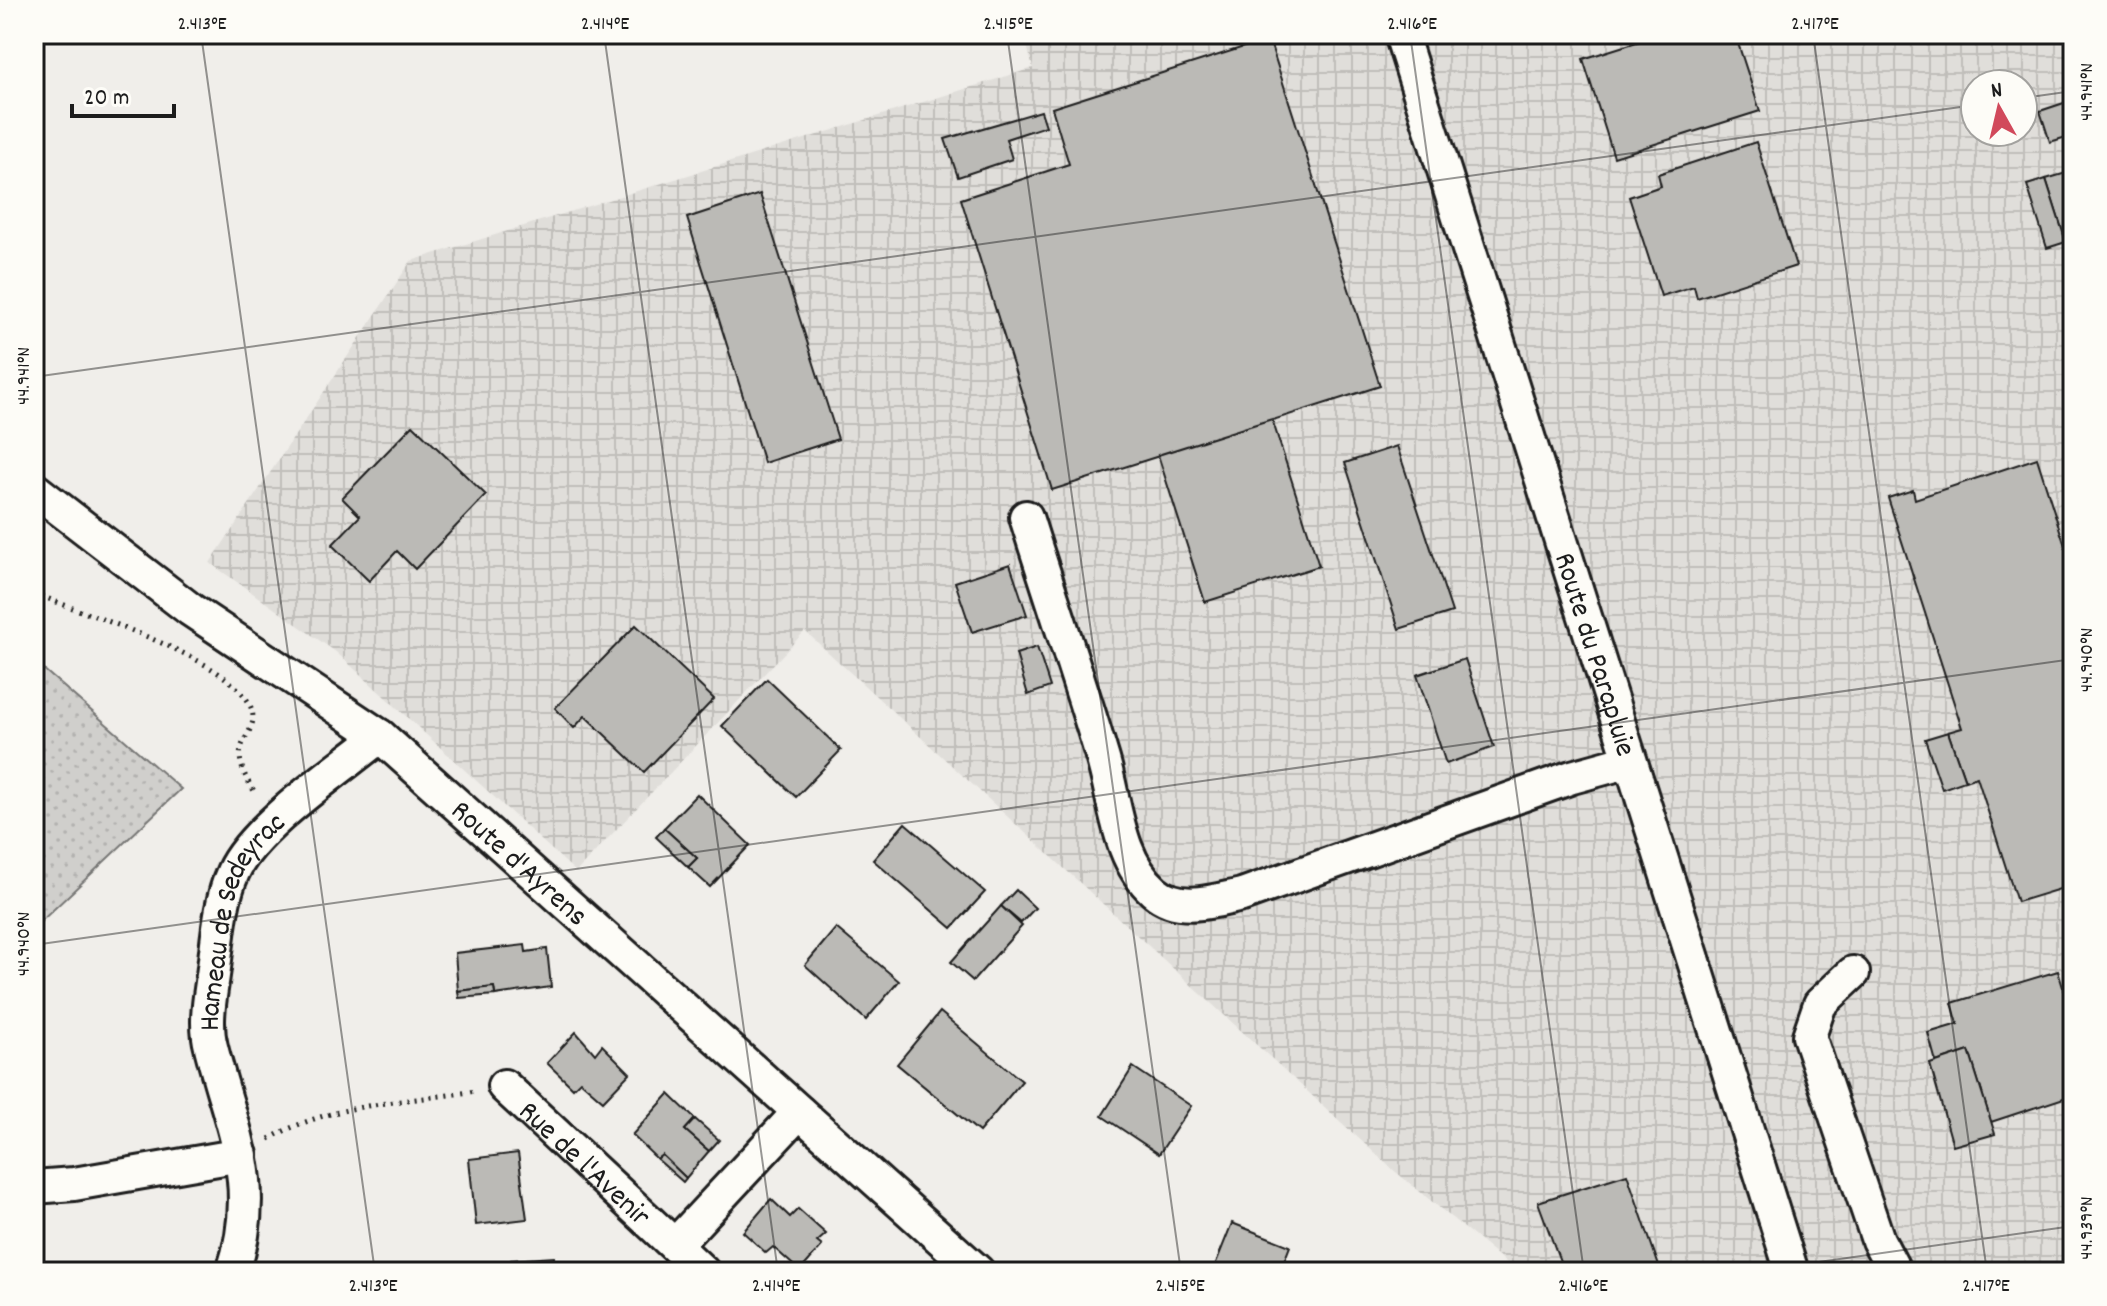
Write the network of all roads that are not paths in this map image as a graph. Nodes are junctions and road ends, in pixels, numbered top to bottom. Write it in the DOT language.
graph roads {
  1 [pos="1401,34"];
  2 [pos="34,489"];
  3 [pos="1026,517"];
  4 [pos="380,736"];
  5 [pos="1630,761"];
  6 [pos="1853,973"];
  7 [pos="504,1086"];
  8 [pos="799,1112"];
  9 [pos="241,1155"];
  10 [pos="34,1187"];
  11 [pos="675,1245"];
  12 [pos="698,1270"];
  13 [pos="233,1272"];
  14 [pos="978,1272"];
  15 [pos="1792,1272"];
  16 [pos="1895,1272"];
  1 -- 5 [label="street, Route du Parapluie"];
  2 -- 4 [label="street, Route d'Ayrens"];
  3 -- 5 [label="street"];
  4 -- 8 [label="street, Route d'Ayrens"];
  4 -- 9 [label="street, Hameau de Sedeyrac"];
  5 -- 15 [label="street, Route du Parapluie"];
  6 -- 16 [label="street"];
  7 -- 11 [label="street, Rue de l'Avenir"];
  8 -- 11 [label="street"];
  8 -- 14 [label="street, Route d'Ayrens"];
  9 -- 10 [label="street"];
  9 -- 13 [label="street, Hameau de Sedeyrac"];
  11 -- 12 [label="street, Rue de l'Avenir"];
}
